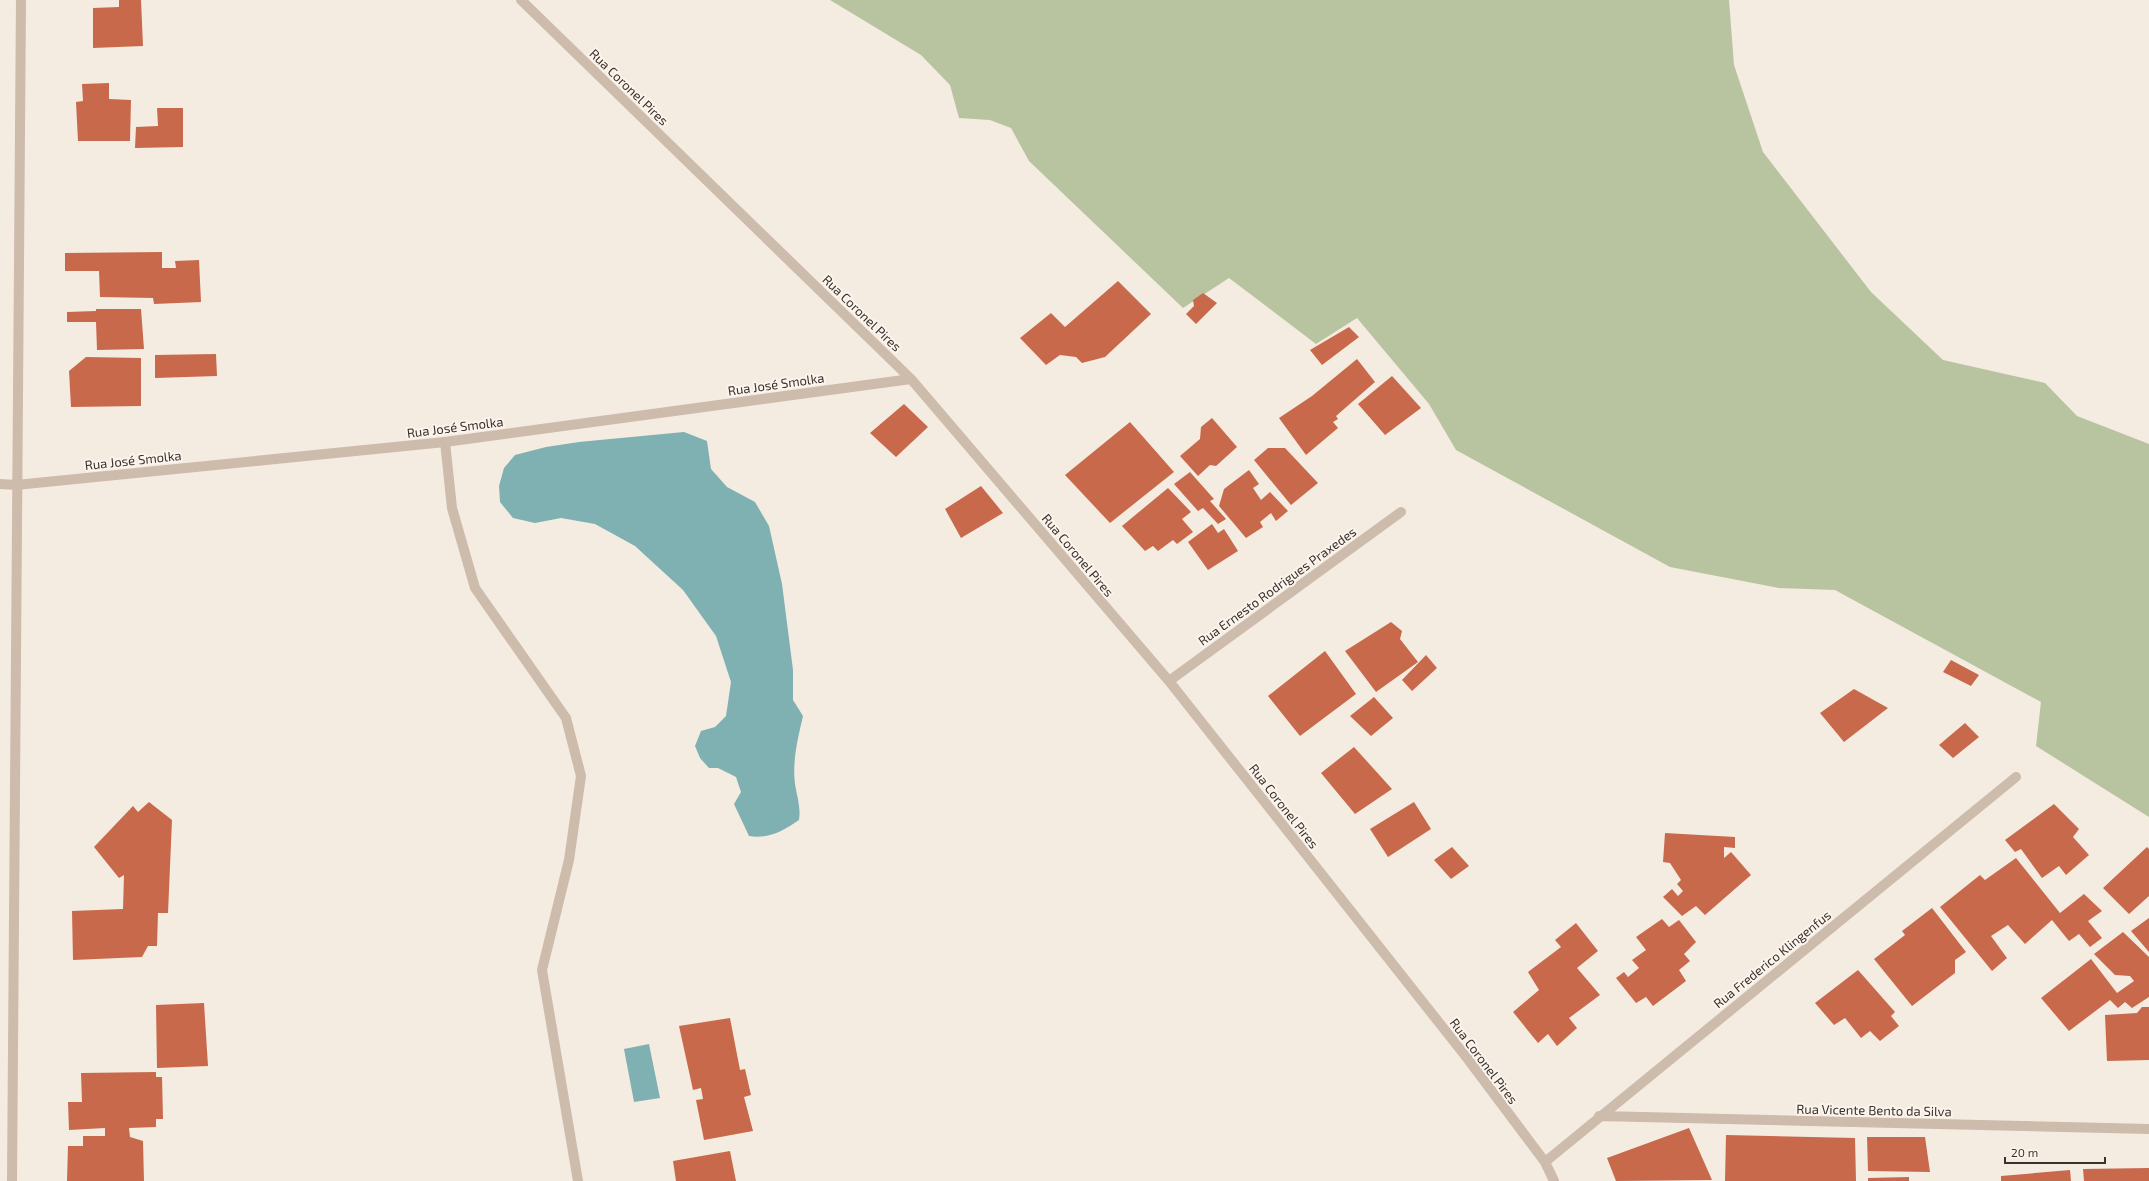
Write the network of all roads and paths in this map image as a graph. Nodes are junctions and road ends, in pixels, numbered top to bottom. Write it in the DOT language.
graph roads {
  1 [pos="21,0"];
  2 [pos="521,0"];
  3 [pos="911,379"];
  4 [pos="446,442"];
  5 [pos="0,484"];
  6 [pos="16,484"];
  7 [pos="1401,512"];
  8 [pos="1169,681"];
  9 [pos="2016,777"];
  10 [pos="1599,1116"];
  11 [pos="2149,1130"];
  12 [pos="1544,1162"];
  13 [pos="12,1181"];
  14 [pos="578,1181"];
  15 [pos="1554,1181"];
  1 -- 6 [label="street"];
  2 -- 3 [label="street, Rua Coronel Pires"];
  3 -- 4 [label="street, Rua José Smolka"];
  3 -- 8 [label="street, Rua Coronel Pires"];
  4 -- 6 [label="street, Rua José Smolka"];
  4 -- 14 [label="street"];
  5 -- 6 [label="street, Rua José Smolka"];
  6 -- 13 [label="street"];
  7 -- 8 [label="street, Rua Ernesto Rodrigues Praxedes"];
  8 -- 12 [label="street, Rua Coronel Pires"];
  9 -- 10 [label="street, Rua Frederico Klingenfus"];
  10 -- 11 [label="street, Rua Vicente Bento da Silva"];
  10 -- 12 [label="street, Rua Frederico Klingenfus"];
  12 -- 15 [label="street, Rua Coronel Pires"];
}
